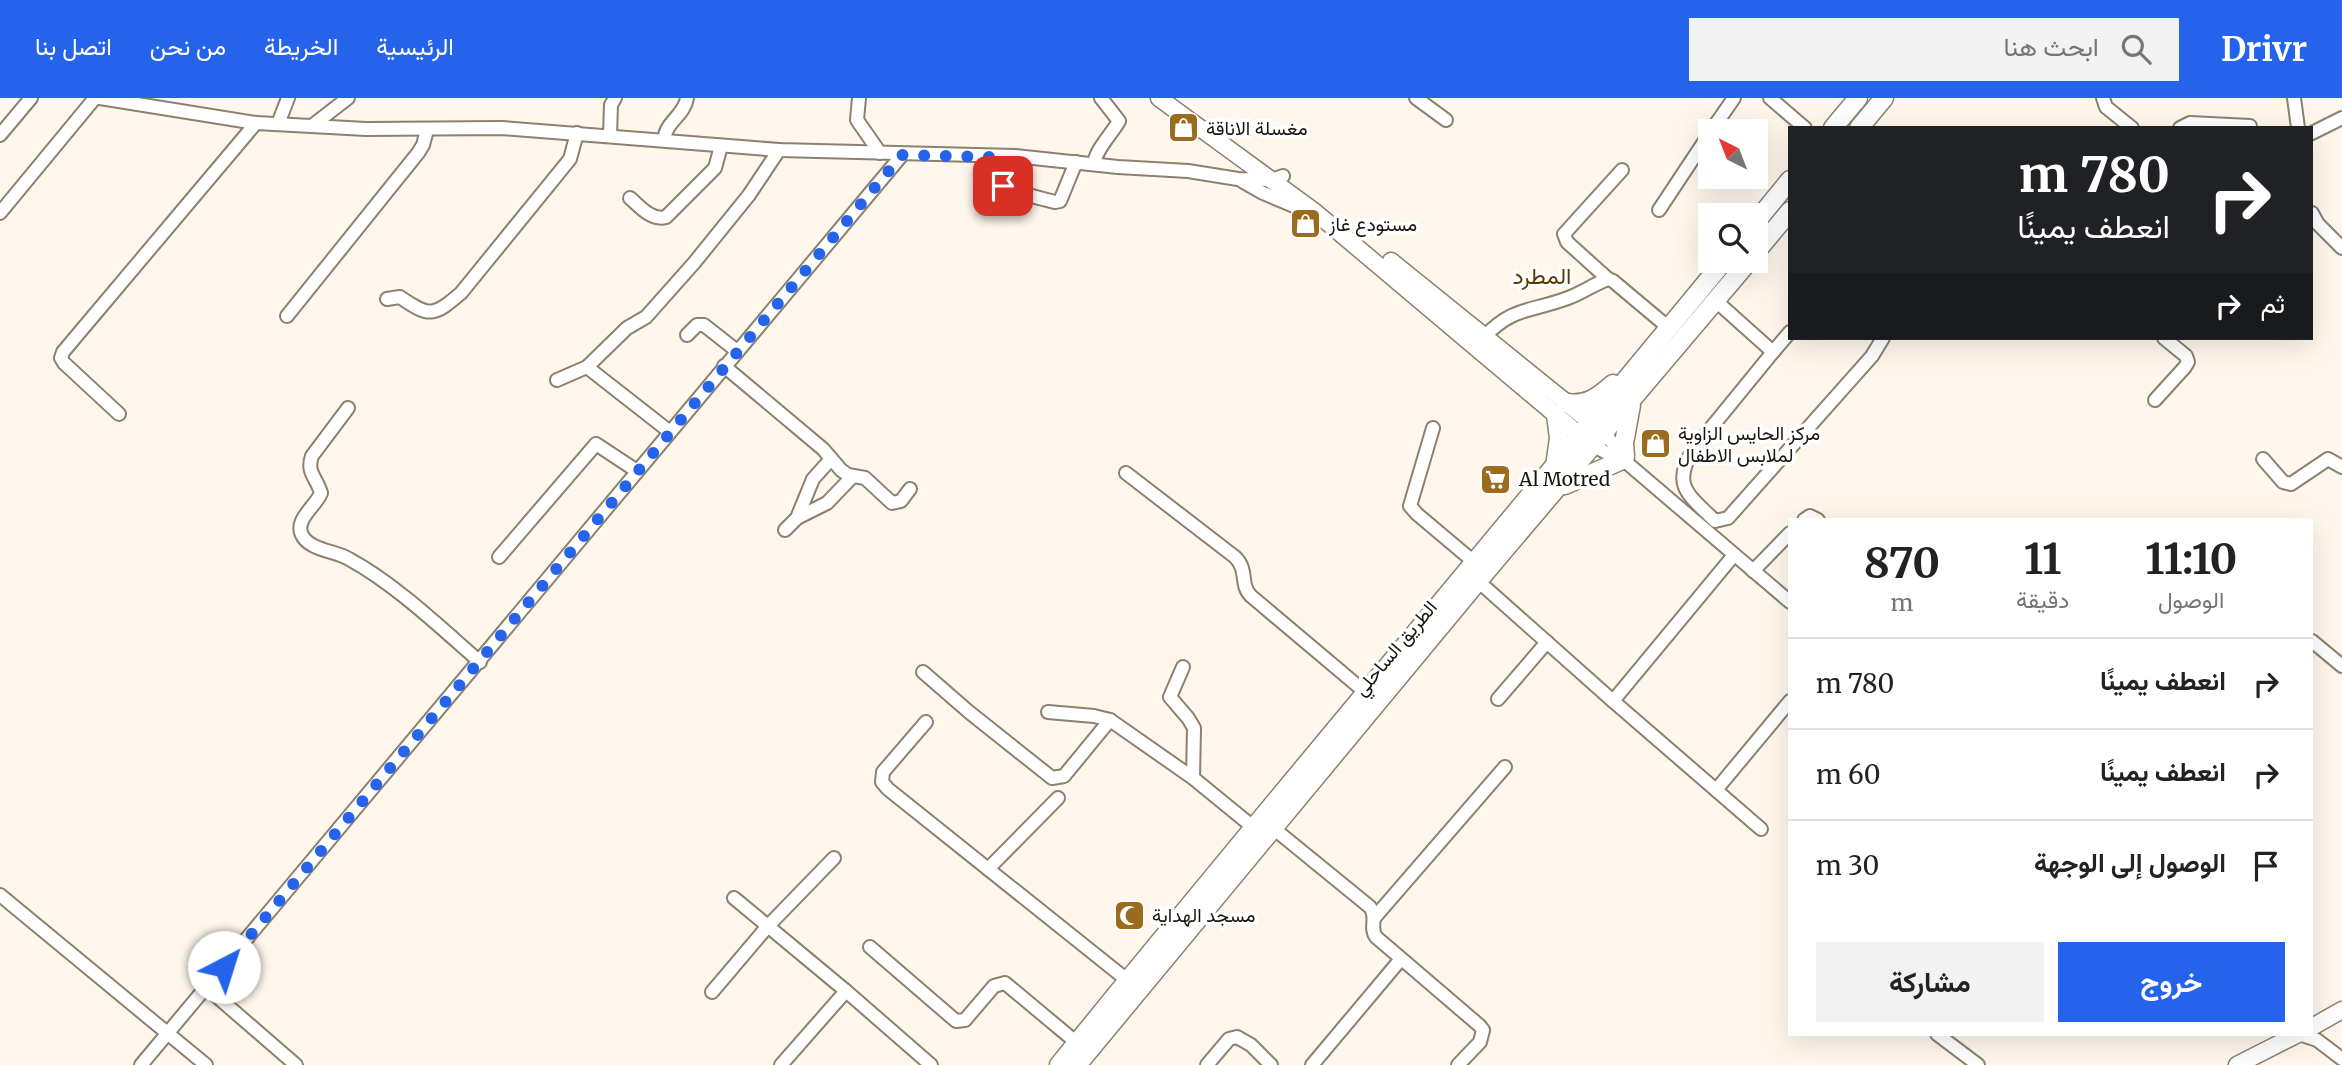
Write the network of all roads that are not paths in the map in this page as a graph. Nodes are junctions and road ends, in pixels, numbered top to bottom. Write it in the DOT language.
graph roads {
  1 [pos="31,98"];
  2 [pos="98,98"];
  3 [pos="288,98"];
  4 [pos="348,98"];
  5 [pos="615,98"];
  6 [pos="687,98"];
  7 [pos="859,98"];
  8 [pos="1101,98"];
  9 [pos="1159,98"];
  10 [pos="1174,98"];
  11 [pos="1416,98"];
  12 [pos="1734,98"];
  13 [pos="1770,98"];
  14 [pos="1884,98"];
  15 [pos="2103,98"];
  16 [pos="2294,98"];
  17 [pos="120,99"];
  18 [pos="1855,99"];
  19 [pos="2342,118"];
  20 [pos="1719,119"];
  21 [pos="1446,120"];
  22 [pos="256,123"];
  23 [pos="278,124"];
  24 [pos="313,125"];
  25 [pos="1803,126"];
  26 [pos="1835,126"];
  27 [pos="1861,126"];
  28 [pos="2130,126"];
  29 [pos="2184,126"];
  30 [pos="2250,126"];
  31 [pos="2298,126"];
  32 [pos="427,130"];
  33 [pos="2313,132"];
  34 [pos="577,133"];
  35 [pos="0,135"];
  36 [pos="610,135"];
  37 [pos="665,140"];
  38 [pos="722,146"];
  39 [pos="779,150"];
  40 [pos="1698,150"];
  41 [pos="880,153"];
  42 [pos="902,155"];
  43 [pos="989,157"];
  44 [pos="1076,162"];
  45 [pos="1094,164"];
  46 [pos="1622,170"];
  47 [pos="1278,178"];
  48 [pos="1238,179"];
  49 [pos="1788,182"];
  50 [pos="629,198"];
  51 [pos="1768,207"];
  52 [pos="1659,210"];
  53 [pos="1315,212"];
  54 [pos="1788,213"];
  55 [pos="0,214"];
  56 [pos="2313,215"];
  57 [pos="1768,237"];
  58 [pos="2342,248"];
  59 [pos="1714,273"];
  60 [pos="1739,273"];
  61 [pos="1608,279"];
  62 [pos="387,299"];
  63 [pos="1716,301"];
  64 [pos="288,316"];
  65 [pos="1669,328"];
  66 [pos="1788,334"];
  67 [pos="687,335"];
  68 [pos="1484,337"];
  69 [pos="1880,340"];
  70 [pos="2166,340"];
  71 [pos="737,351"];
  72 [pos="1773,352"];
  73 [pos="724,366"];
  74 [pos="587,367"];
  75 [pos="1631,374"];
  76 [pos="557,380"];
  77 [pos="2155,400"];
  78 [pos="1631,402"];
  79 [pos="348,408"];
  80 [pos="1561,409"];
  81 [pos="119,414"];
  82 [pos="1433,428"];
  83 [pos="670,432"];
  84 [pos="1592,435"];
  85 [pos="831,459"];
  86 [pos="2263,459"];
  87 [pos="1624,460"];
  88 [pos="1555,467"];
  89 [pos="2342,467"];
  90 [pos="637,471"];
  91 [pos="1126,472"];
  92 [pos="853,476"];
  93 [pos="1559,488"];
  94 [pos="910,489"];
  95 [pos="797,518"];
  96 [pos="785,530"];
  97 [pos="1788,535"];
  98 [pos="1734,555"];
  99 [pos="499,557"];
  100 [pos="1474,562"];
  101 [pos="1753,571"];
  102 [pos="1478,581"];
  103 [pos="1788,600"];
  104 [pos="1547,642"];
  105 [pos="2313,642"];
  106 [pos="480,662"];
  107 [pos="2342,666"];
  108 [pos="1183,667"];
  109 [pos="923,673"];
  110 [pos="1365,692"];
  111 [pos="1498,699"];
  112 [pos="1613,701"];
  113 [pos="1788,703"];
  114 [pos="1048,712"];
  115 [pos="1110,720"];
  116 [pos="926,722"];
  117 [pos="1505,767"];
  118 [pos="1193,778"];
  119 [pos="1716,790"];
  120 [pos="1058,798"];
  121 [pos="1253,827"];
  122 [pos="1273,828"];
  123 [pos="1761,830"];
  124 [pos="834,858"];
  125 [pos="988,869"];
  126 [pos="0,895"];
  127 [pos="734,898"];
  128 [pos="1375,917"];
  129 [pos="768,926"];
  130 [pos="870,947"];
  131 [pos="1401,959"];
  132 [pos="1127,980"];
  133 [pos="206,988"];
  134 [pos="846,991"];
  135 [pos="712,992"];
  136 [pos="2342,1010"];
  137 [pos="2314,1025"];
  138 [pos="168,1033"];
  139 [pos="1940,1036"];
  140 [pos="2305,1036"];
  141 [pos="2276,1041"];
  142 [pos="1077,1043"];
  143 [pos="2342,1059"];
  144 [pos="141,1065"];
  145 [pos="206,1065"];
  146 [pos="296,1065"];
  147 [pos="781,1065"];
  148 [pos="931,1065"];
  149 [pos="1059,1065"];
  150 [pos="1077,1065"];
  151 [pos="1207,1065"];
  152 [pos="1271,1065"];
  153 [pos="1312,1065"];
  154 [pos="1458,1065"];
  155 [pos="1978,1065"];
  156 [pos="2237,1065"];
  1 -- 35 [label="street"];
  2 -- 17 [label="street"];
  2 -- 55 [label="street"];
  3 -- 23 [label="street"];
  4 -- 24 [label="street"];
  5 -- 36 [label="street"];
  6 -- 37 [label="street"];
  7 -- 41 [label="street"];
  8 -- 45 [label="street"];
  9 -- 47 [label="main road"];
  10 -- 47 [label="main road"];
  11 -- 21 [label="street"];
  12 -- 20 [label="street"];
  13 -- 25 [label="street"];
  14 -- 27 [label="highway"];
  15 -- 28 [label="street"];
  16 -- 31 [label="street"];
  17 -- 22 [label="street"];
  18 -- 26 [label="highway"];
  19 -- 33 [label="street"];
  22 -- 23 [label="street"];
  22 -- 81 [label="street"];
  23 -- 24 [label="street"];
  24 -- 32 [label="street"];
  29 -- 30 [label="street"];
  32 -- 34 [label="street"];
  32 -- 64 [label="street"];
  34 -- 36 [label="street"];
  34 -- 62 [label="street"];
  36 -- 37 [label="street"];
  37 -- 38 [label="street"];
  38 -- 39 [label="street"];
  38 -- 50 [label="street"];
  39 -- 41 [label="street"];
  39 -- 74 [label="street"];
  40 -- 52 [label="street"];
  41 -- 42 [label="street"];
  42 -- 43 [label="street"];
  42 -- 71 [label="street"];
  43 -- 44 [label="street"];
  43 -- 44 [label="street"];
  44 -- 45 [label="street"];
  45 -- 48 [label="street"];
  46 -- 61 [label="street"];
  47 -- 48 [label="street"];
  47 -- 53 [label="main road"];
  47 -- 68 [label="main road"];
  48 -- 53 [label="street"];
  49 -- 51 [label="highway"];
  53 -- 80 [label="main road"];
  54 -- 57 [label="highway"];
  56 -- 58 [label="street"];
  59 -- 65 [label="highway, الطريق الساحلي"];
  60 -- 63 [label="highway, الطريق الساحلي"];
  61 -- 65 [label="street"];
  61 -- 68 [label="street"];
  63 -- 72 [label="street"];
  63 -- 78 [label="highway, الطريق الساحلي"];
  65 -- 75 [label="highway, الطريق الساحلي"];
  66 -- 72 [label="street"];
  67 -- 71 [label="street"];
  68 -- 80 [label="main road"];
  69 -- 72 [label="street"];
  70 -- 77 [label="street"];
  71 -- 73 [label="street"];
  73 -- 83 [label="street"];
  73 -- 85 [label="street"];
  74 -- 76 [label="street"];
  74 -- 83 [label="street"];
  75 -- 80 [label="highway"];
  75 -- 84 [label="highway, الطريق الساحلي"];
  78 -- 84 [label="highway, الطريق الساحلي"];
  78 -- 87 [label="highway"];
  79 -- 106 [label="street"];
  80 -- 84 [label="main road"];
  80 -- 88 [label="highway"];
  82 -- 100 [label="street"];
  83 -- 90 [label="street"];
  84 -- 87 [label="street"];
  84 -- 88 [label="highway, الطريق الساحلي"];
  84 -- 93 [label="highway, الطريق الساحلي"];
  85 -- 92 [label="street"];
  85 -- 95 [label="street"];
  86 -- 89 [label="street"];
  87 -- 93 [label="highway"];
  87 -- 98 [label="street"];
  88 -- 100 [label="highway, الطريق الساحلي"];
  90 -- 99 [label="street"];
  90 -- 106 [label="street"];
  91 -- 110 [label="street"];
  92 -- 94 [label="street"];
  92 -- 95 [label="street"];
  93 -- 102 [label="highway, الطريق الساحلي"];
  95 -- 96 [label="street"];
  97 -- 101 [label="street"];
  98 -- 101 [label="street"];
  98 -- 112 [label="street"];
  100 -- 110 [label="highway, الطريق الساحلي"];
  101 -- 103 [label="street"];
  102 -- 104 [label="street"];
  102 -- 122 [label="highway, الطريق الساحلي"];
  104 -- 111 [label="street"];
  104 -- 112 [label="street"];
  105 -- 107 [label="street"];
  106 -- 133 [label="street"];
  108 -- 118 [label="street"];
  109 -- 115 [label="street"];
  110 -- 121 [label="highway, الطريق الساحلي"];
  112 -- 119 [label="street"];
  113 -- 119 [label="street"];
  114 -- 115 [label="street"];
  115 -- 118 [label="street"];
  116 -- 125 [label="street"];
  117 -- 128 [label="street"];
  118 -- 121 [label="street"];
  119 -- 123 [label="street"];
  120 -- 125 [label="street"];
  121 -- 132 [label="highway, الطريق الساحلي"];
  122 -- 128 [label="street"];
  122 -- 150 [label="highway, الطريق الساحلي"];
  124 -- 129 [label="street"];
  125 -- 132 [label="street"];
  126 -- 138 [label="street"];
  127 -- 129 [label="street"];
  128 -- 131 [label="street"];
  129 -- 134 [label="street"];
  129 -- 135 [label="street"];
  130 -- 142 [label="street"];
  131 -- 153 [label="street"];
  131 -- 154 [label="street"];
  132 -- 142 [label="highway, الطريق الساحلي"];
  133 -- 138 [label="street"];
  133 -- 146 [label="street"];
  134 -- 147 [label="street"];
  134 -- 148 [label="street"];
  136 -- 137 [label="main road"];
  138 -- 144 [label="street"];
  138 -- 145 [label="street"];
  139 -- 155 [label="street"];
  140 -- 143 [label="street"];
  141 -- 156 [label="main road"];
  142 -- 149 [label="highway, الطريق الساحلي"];
  151 -- 152 [label="street"];
}
